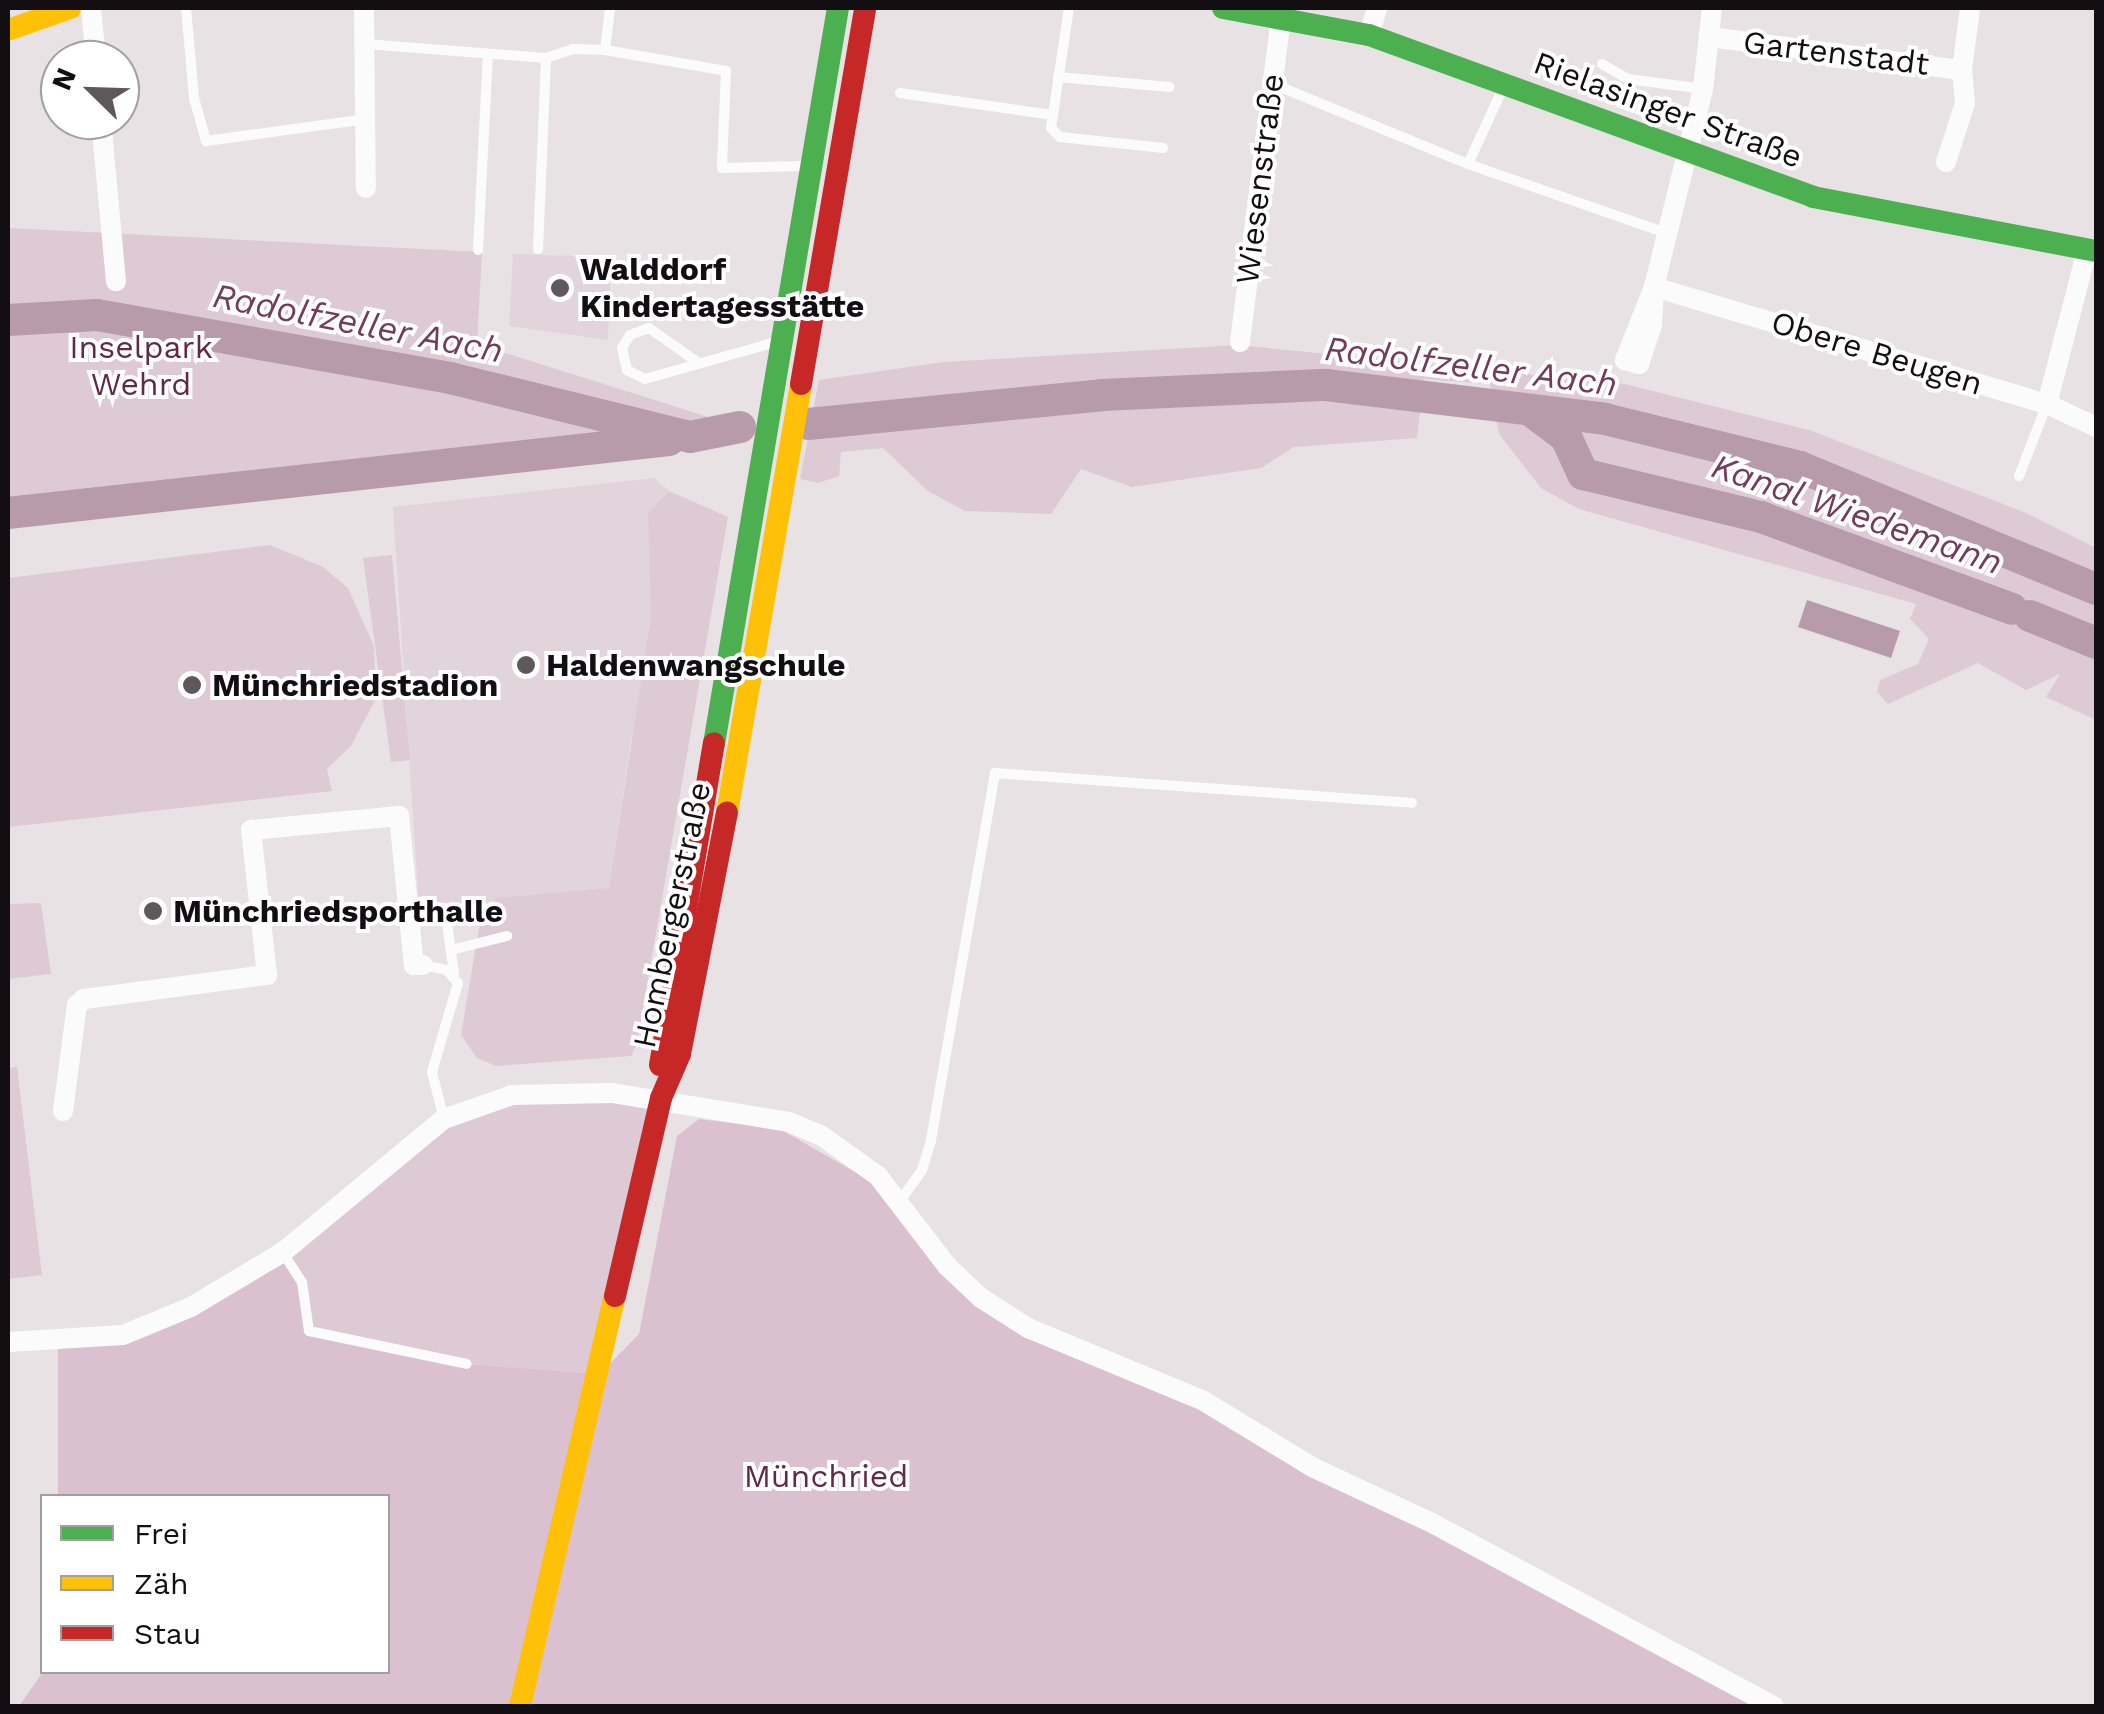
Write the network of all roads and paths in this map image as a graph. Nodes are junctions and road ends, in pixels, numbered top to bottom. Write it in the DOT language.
graph roads {
  1 [pos="70,8"];
  2 [pos="91,8"];
  3 [pos="186,8"];
  4 [pos="364,8"];
  5 [pos="610,8"];
  6 [pos="838,8"];
  7 [pos="864,8"];
  8 [pos="1069,8"];
  9 [pos="1223,8"];
  10 [pos="1377,8"];
  11 [pos="1712,8"];
  12 [pos="1970,8"];
  13 [pos="1281,16"];
  14 [pos="8,30"];
  15 [pos="1369,34"];
  16 [pos="1710,37"];
  17 [pos="94,40"];
  18 [pos="364,44"];
  19 [pos="605,50"];
  20 [pos="488,56"];
  21 [pos="546,58"];
  22 [pos="1602,64"];
  23 [pos="1962,70"];
  24 [pos="1058,78"];
  25 [pos="1272,83"];
  26 [pos="1505,85"];
  27 [pos="1170,88"];
  28 [pos="1703,89"];
  29 [pos="900,93"];
  30 [pos="1053,115"];
  31 [pos="367,119"];
  32 [pos="103,140"];
  33 [pos="1163,148"];
  34 [pos="1689,156"];
  35 [pos="1946,162"];
  36 [pos="1468,164"];
  37 [pos="810,166"];
  38 [pos="366,188"];
  39 [pos="1668,234"];
  40 [pos="538,249"];
  41 [pos="478,250"];
  42 [pos="2092,251"];
  43 [pos="116,281"];
  44 [pos="1240,342"];
  45 [pos="778,349"];
  46 [pos="696,360"];
  47 [pos="2047,404"];
  48 [pos="2096,426"];
  49 [pos="2018,476"];
  50 [pos="1412,803"];
  51 [pos="484,911"];
  52 [pos="507,936"];
  53 [pos="455,949"];
  54 [pos="423,965"];
  55 [pos="454,974"];
  56 [pos="661,1098"];
  57 [pos="63,1111"];
  58 [pos="444,1119"];
  59 [pos="899,1203"];
  60 [pos="283,1252"];
  61 [pos="8,1342"];
  62 [pos="467,1364"];
  63 [pos="520,1706"];
  64 [pos="1774,1706"];
  1 -- 14 [label="main road"];
  2 -- 17 [label="street"];
  3 -- 31 [label="lane"];
  4 -- 18 [label="street"];
  5 -- 19 [label="lane"];
  6 -- 37 [label="main road, Hombergerstraße"];
  7 -- 56 [label="main road, Hombergerstraße"];
  8 -- 24 [label="lane"];
  9 -- 13 [label="main road, Rielasinger Straße"];
  10 -- 15 [label="street"];
  11 -- 16 [label="street"];
  12 -- 23 [label="street"];
  13 -- 15 [label="main road, Rielasinger Straße"];
  13 -- 25 [label="street, Wiesenstraße"];
  15 -- 26 [label="main road, Rielasinger Straße"];
  16 -- 23 [label="street, Gartenstadt"];
  16 -- 28 [label="street"];
  18 -- 20 [label="lane"];
  18 -- 31 [label="street"];
  19 -- 21 [label="lane"];
  19 -- 37 [label="lane"];
  20 -- 21 [label="lane"];
  20 -- 41 [label="lane"];
  21 -- 40 [label="lane"];
  22 -- 28 [label="lane"];
  23 -- 35 [label="street"];
  24 -- 27 [label="lane"];
  24 -- 30 [label="lane"];
  25 -- 36 [label="lane"];
  25 -- 44 [label="street, Wiesenstraße"];
  26 -- 34 [label="main road, Rielasinger Straße"];
  26 -- 36 [label="lane"];
  28 -- 34 [label="street"];
  29 -- 30 [label="lane"];
  30 -- 33 [label="lane"];
  31 -- 38 [label="street"];
  32 -- 43 [label="street"];
  34 -- 39 [label="street"];
  34 -- 42 [label="main road, Rielasinger Straße"];
  36 -- 39 [label="lane"];
  37 -- 45 [label="main road, Hombergerstraße"];
  39 -- 47 [label="street, Obere Beugen"];
  42 -- 47 [label="street"];
  45 -- 46 [label="lane"];
  45 -- 56 [label="main road, Hombergerstraße"];
  46 -- 46 [label="lane"];
  47 -- 48 [label="street, Obere Beugen"];
  47 -- 49 [label="lane"];
  50 -- 59 [label="lane"];
  51 -- 53 [label="lane"];
  52 -- 53 [label="lane"];
  53 -- 55 [label="lane"];
  54 -- 55 [label="lane"];
  54 -- 57 [label="street"];
  55 -- 58 [label="lane"];
  56 -- 58 [label="street"];
  56 -- 59 [label="street"];
  56 -- 63 [label="main road"];
  58 -- 60 [label="street"];
  59 -- 64 [label="street"];
  60 -- 61 [label="street"];
  60 -- 62 [label="lane"];
}
